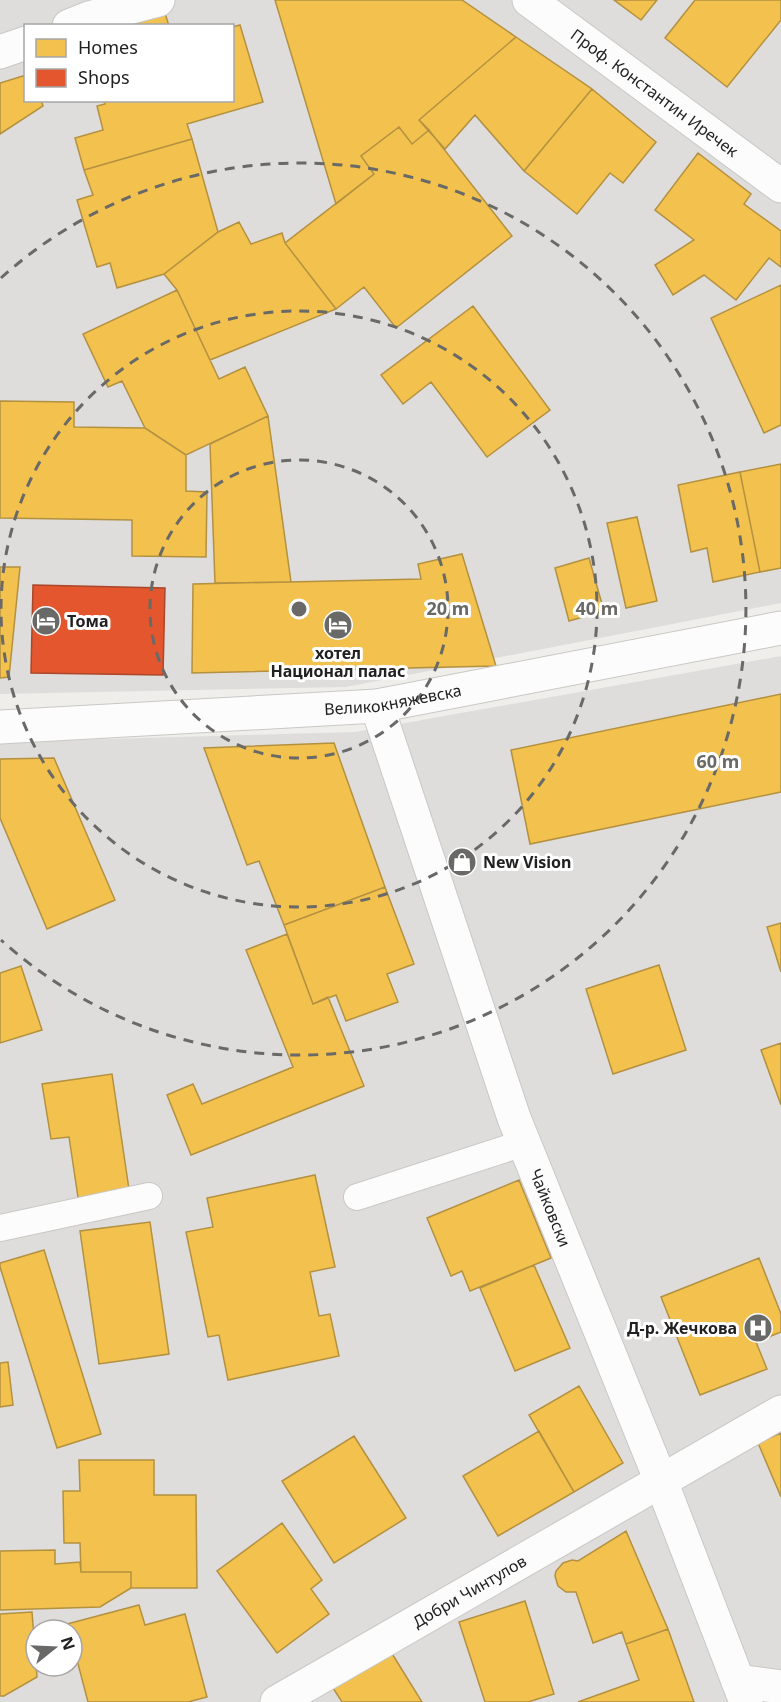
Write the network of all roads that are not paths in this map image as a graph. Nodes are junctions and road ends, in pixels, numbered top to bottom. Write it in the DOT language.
graph roads {
  1 [pos="158,0"];
  2 [pos="529,0"];
  3 [pos="79,14"];
  4 [pos="24,44"];
  5 [pos="0,52"];
  6 [pos="781,186"];
  7 [pos="781,628"];
  8 [pos="377,706"];
  9 [pos="0,727"];
  10 [pos="524,1143"];
  11 [pos="149,1196"];
  12 [pos="357,1197"];
  13 [pos="0,1228"];
  14 [pos="781,1412"];
  15 [pos="661,1481"];
  16 [pos="781,1687"];
  17 [pos="742,1691"];
  18 [pos="277,1702"];
  1 -- 3 [label="street"];
  2 -- 6 [label="street, Проф. Константин Иречек"];
  4 -- 5 [label="street"];
  7 -- 8 [label="street, Великокняжевска"];
  8 -- 9 [label="street, Великокняжевска"];
  8 -- 10 [label="street, Чайковски"];
  10 -- 12 [label="lane"];
  10 -- 15 [label="street, Чайковски"];
  11 -- 13 [label="lane"];
  14 -- 15 [label="street, Добри Чинтулов"];
  15 -- 17 [label="street, Чайковски"];
  15 -- 18 [label="street, Добри Чинтулов"];
  16 -- 17 [label="street"];
}
